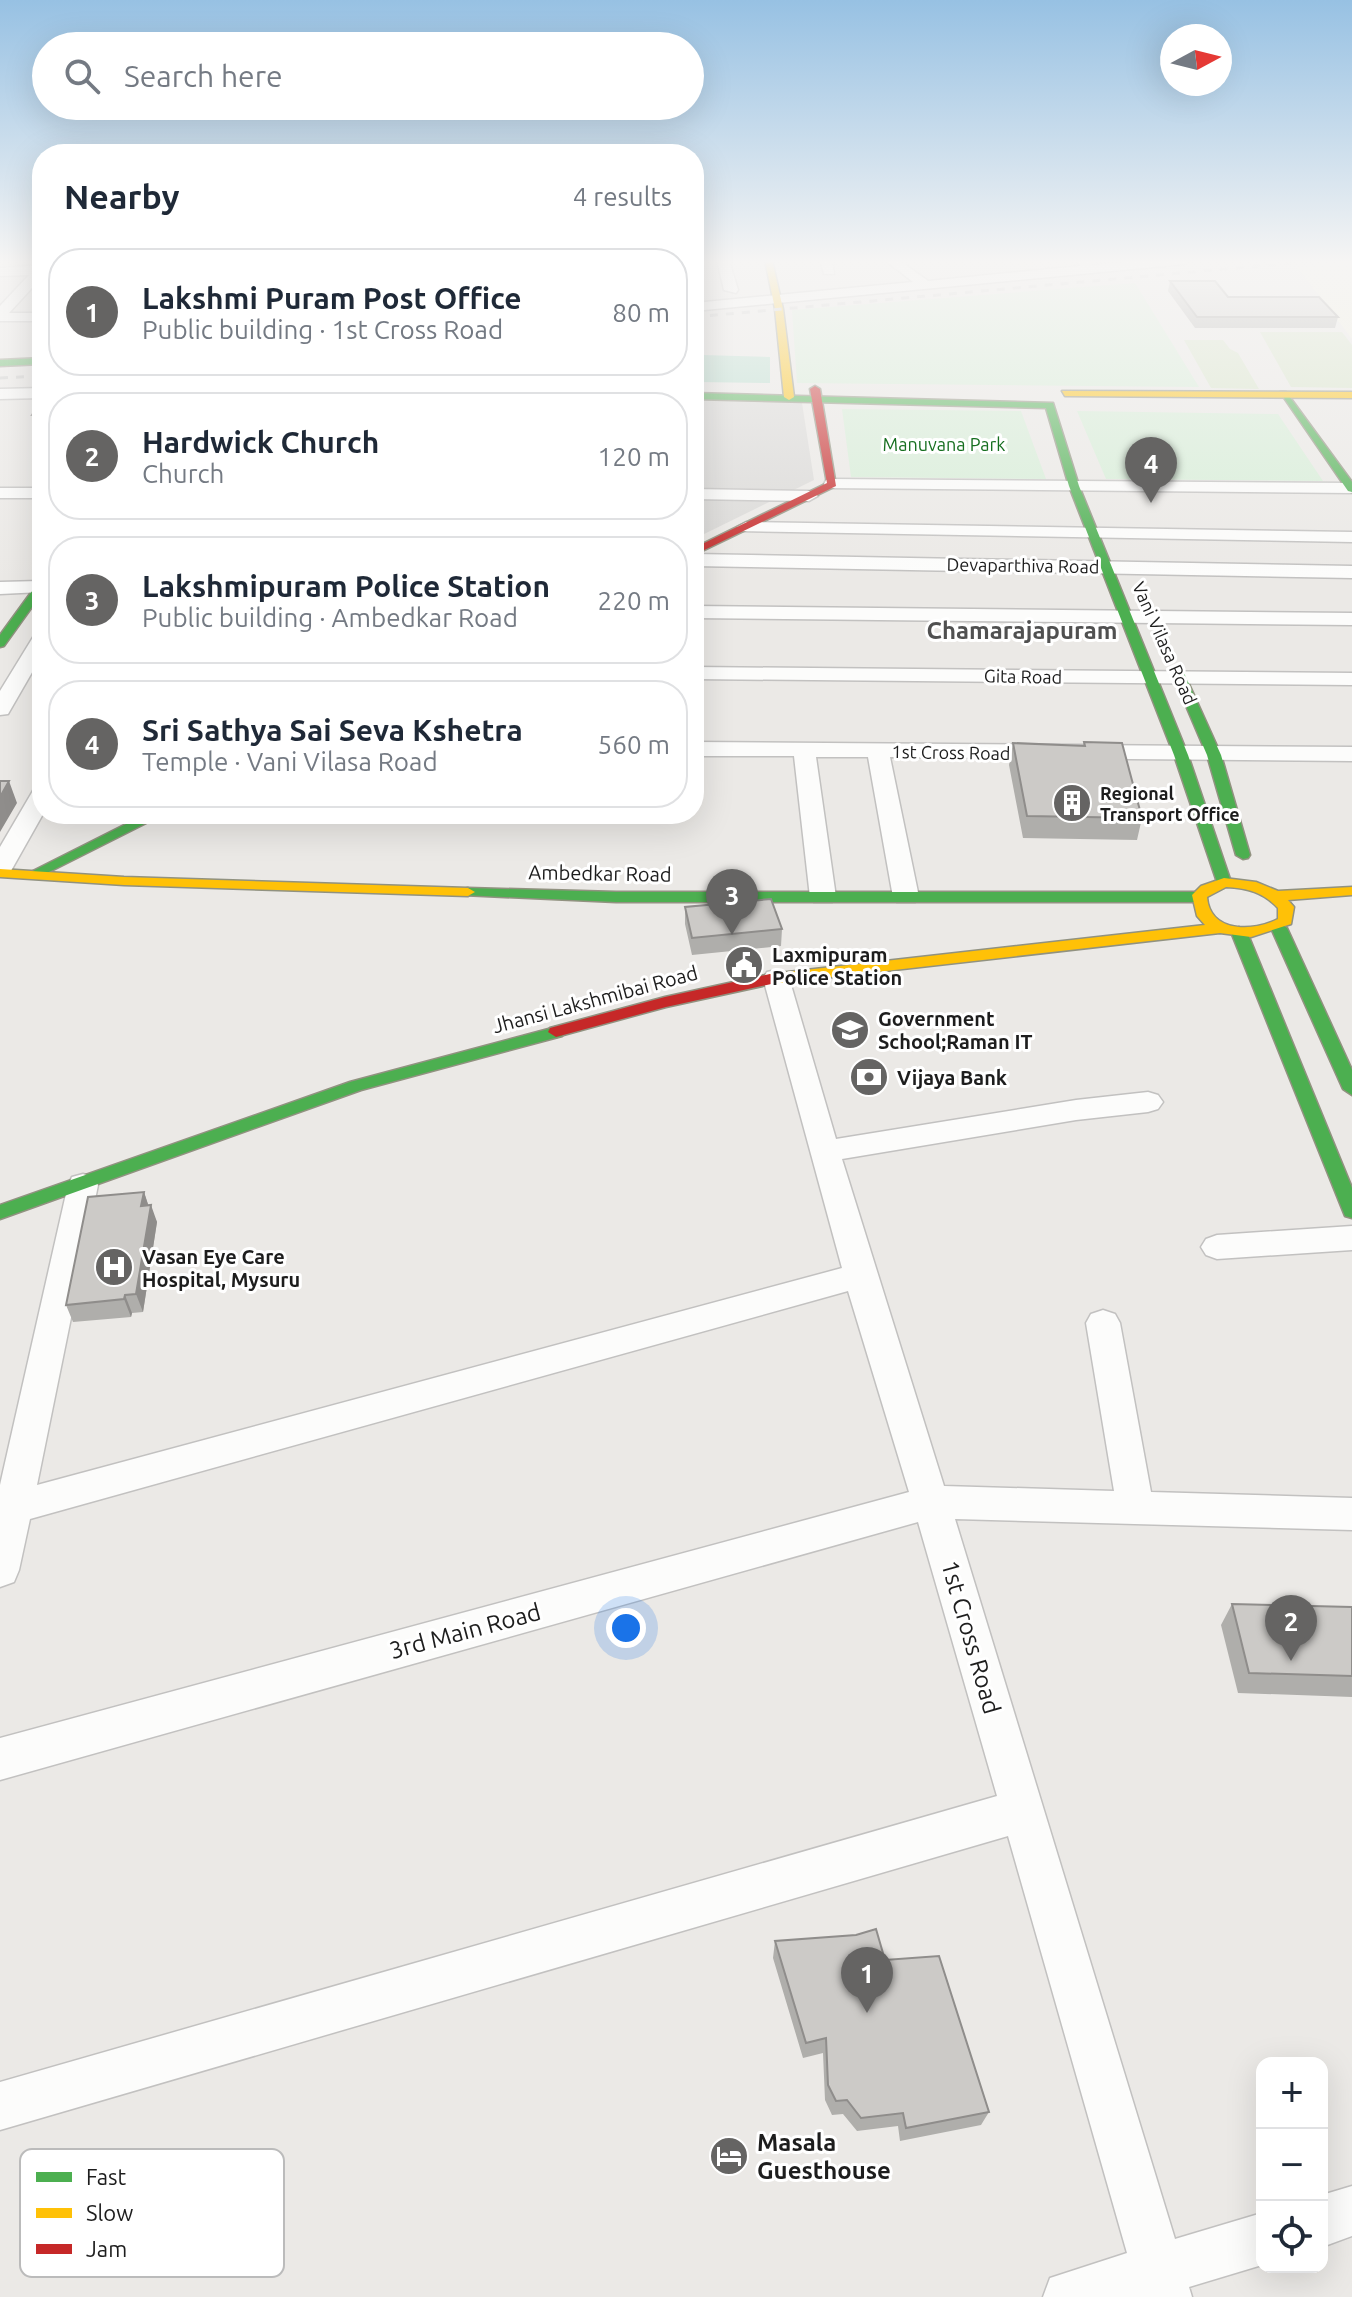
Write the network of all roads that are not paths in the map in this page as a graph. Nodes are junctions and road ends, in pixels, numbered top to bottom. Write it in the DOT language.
graph roads {
  1 [pos="785,367"];
  2 [pos="704,390"];
  3 [pos="32,393"];
  4 [pos="0,394"];
  5 [pos="788,394"];
  6 [pos="1283,394"];
  7 [pos="815,395"];
  8 [pos="1352,395"];
  9 [pos="704,396"];
  10 [pos="1062,403"];
  11 [pos="1295,410"];
  12 [pos="1352,410"];
  13 [pos="1091,463"];
  14 [pos="832,484"];
  15 [pos="1074,486"];
  16 [pos="1098,487"];
  17 [pos="1351,488"];
  18 [pos="0,493"];
  19 [pos="32,493"];
  20 [pos="704,494"];
  21 [pos="809,496"];
  22 [pos="746,527"];
  23 [pos="1094,534"];
  24 [pos="1117,534"];
  25 [pos="1352,537"];
  26 [pos="704,547"];
  27 [pos="704,560"];
  28 [pos="1107,566"];
  29 [pos="1132,567"];
  30 [pos="1352,572"];
  31 [pos="32,586"];
  32 [pos="0,588"];
  33 [pos="32,599"];
  34 [pos="704,612"];
  35 [pos="1152,617"];
  36 [pos="1126,618"];
  37 [pos="1352,619"];
  38 [pos="0,643"];
  39 [pos="0,662"];
  40 [pos="32,662"];
  41 [pos="32,666"];
  42 [pos="704,673"];
  43 [pos="1150,677"];
  44 [pos="1180,677"];
  45 [pos="1352,679"];
  46 [pos="0,709"];
  47 [pos="704,749"];
  48 [pos="804,750"];
  49 [pos="878,751"];
  50 [pos="1352,754"];
  51 [pos="1181,755"];
  52 [pos="1214,755"];
  53 [pos="32,812"];
  54 [pos="137,824"];
  55 [pos="0,871"];
  56 [pos="32,875"];
  57 [pos="1224,882"];
  58 [pos="1252,884"];
  59 [pos="1352,891"];
  60 [pos="1276,896"];
  61 [pos="823,897"];
  62 [pos="906,897"];
  63 [pos="1199,897"];
  64 [pos="1339,911"];
  65 [pos="1284,921"];
  66 [pos="1231,930"];
  67 [pos="776,978"];
  68 [pos="1352,1089"];
  69 [pos="1148,1102"];
  70 [pos="825,1151"];
  71 [pos="83,1185"];
  72 [pos="1352,1211"];
  73 [pos="0,1212"];
  74 [pos="1352,1238"];
  75 [pos="1217,1247"];
  76 [pos="860,1275"];
  77 [pos="1103,1323"];
  78 [pos="931,1502"];
  79 [pos="1135,1508"];
  80 [pos="7,1509"];
  81 [pos="1352,1514"];
  82 [pos="0,1570"];
  83 [pos="0,1759"];
  84 [pos="1022,1810"];
  85 [pos="0,2106"];
  86 [pos="1352,2211"];
  87 [pos="1328,2219"];
  88 [pos="1256,2242"];
  89 [pos="1162,2284"];
  90 [pos="1069,2297"];
  1 -- 5 [label="main road"];
  2 -- 5 [label="main road"];
  3 -- 4 [label="street"];
  5 -- 7 [label="main road"];
  5 -- 9 [label="main road"];
  6 -- 8 [label="main road"];
  6 -- 10 [label="main road"];
  6 -- 11 [label="main road"];
  7 -- 10 [label="main road"];
  7 -- 14 [label="main road"];
  10 -- 11 [label="main road"];
  10 -- 15 [label="main road, Vani Vilasa Road"];
  11 -- 12 [label="main road"];
  11 -- 17 [label="main road"];
  13 -- 16 [label="main road, Vani Vilasa Road"];
  14 -- 15 [label="street"];
  14 -- 21 [label="main road"];
  15 -- 16 [label="street"];
  15 -- 23 [label="main road, Vani Vilasa Road"];
  16 -- 17 [label="street"];
  16 -- 24 [label="main road, Vani Vilasa Road"];
  18 -- 19 [label="street"];
  20 -- 21 [label="street"];
  21 -- 22 [label="main road"];
  22 -- 23 [label="street"];
  22 -- 26 [label="main road"];
  23 -- 24 [label="street"];
  23 -- 28 [label="main road, Vani Vilasa Road"];
  24 -- 25 [label="street"];
  24 -- 29 [label="main road, Vani Vilasa Road"];
  27 -- 28 [label="street, Devaparthiva Road"];
  28 -- 29 [label="street, Devaparthiva Road"];
  28 -- 36 [label="main road, Vani Vilasa Road"];
  29 -- 30 [label="street, Devaparthiva Road"];
  29 -- 35 [label="main road, Vani Vilasa Road"];
  31 -- 32 [label="street"];
  33 -- 38 [label="main road"];
  34 -- 36 [label="street"];
  35 -- 36 [label="street"];
  35 -- 37 [label="street"];
  35 -- 44 [label="main road, Vani Vilasa Road"];
  36 -- 43 [label="main road, Vani Vilasa Road"];
  39 -- 40 [label="street"];
  41 -- 46 [label="street"];
  42 -- 43 [label="street, Gita Road"];
  43 -- 44 [label="street, Gita Road"];
  43 -- 51 [label="main road, Vani Vilasa Road"];
  44 -- 45 [label="street, Gita Road"];
  44 -- 52 [label="main road, Vani Vilasa Road"];
  47 -- 48 [label="street, 1st Cross Road"];
  48 -- 49 [label="street, 1st Cross Road"];
  48 -- 61 [label="street"];
  49 -- 51 [label="street, 1st Cross Road"];
  49 -- 62 [label="street"];
  50 -- 52 [label="street, 1st Cross Road"];
  51 -- 52 [label="street, 1st Cross Road"];
  51 -- 57 [label="main road, Vani Vilasa Road"];
  52 -- 58 [label="main road, Vani Vilasa Road"];
  53 -- 55 [label="street"];
  54 -- 56 [label="main road"];
  55 -- 56 [label="main road, Ambedkar Road"];
  56 -- 61 [label="main road, Ambedkar Road"];
  57 -- 58 [label="main road"];
  57 -- 63 [label="main road"];
  58 -- 60 [label="main road"];
  59 -- 60 [label="main road"];
  60 -- 65 [label="main road"];
  61 -- 62 [label="main road, Ambedkar Road"];
  62 -- 63 [label="main road, Ambedkar Road"];
  63 -- 66 [label="main road"];
  64 -- 65 [label="main road"];
  65 -- 66 [label="main road, Jhansi Lakshmibai Road"];
  65 -- 68 [label="main road"];
  66 -- 67 [label="main road, Jhansi Lakshmibai Road"];
  66 -- 72 [label="main road"];
  67 -- 70 [label="street, 1st Cross Road"];
  67 -- 71 [label="main road, Jhansi Lakshmibai Road"];
  69 -- 70 [label="street"];
  70 -- 76 [label="street, 1st Cross Road"];
  71 -- 73 [label="main road, Jhansi Lakshmibai Road"];
  71 -- 80 [label="street"];
  74 -- 75 [label="street"];
  76 -- 78 [label="street, 1st Cross Road"];
  76 -- 80 [label="street"];
  77 -- 79 [label="street"];
  78 -- 79 [label="street, 3rd Main Road"];
  78 -- 83 [label="street, 3rd Main Road"];
  78 -- 84 [label="street, 1st Cross Road"];
  79 -- 81 [label="street, 3rd Main Road"];
  80 -- 82 [label="street"];
  84 -- 85 [label="street"];
  84 -- 89 [label="street, 1st Cross Road"];
  86 -- 87 [label="street"];
  88 -- 89 [label="street"];
  89 -- 90 [label="street"];
}
